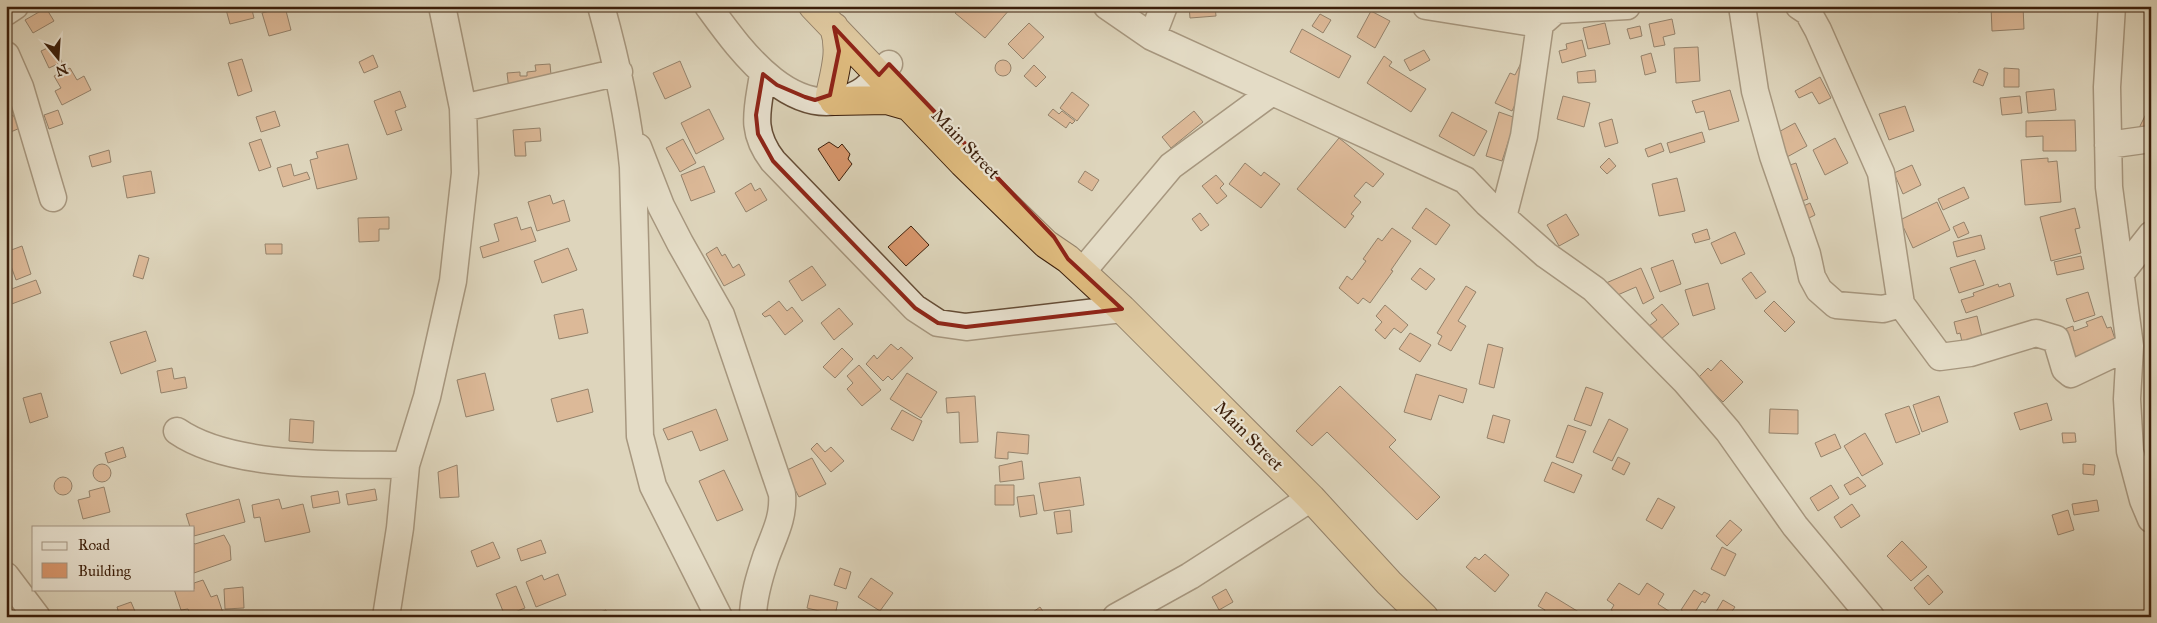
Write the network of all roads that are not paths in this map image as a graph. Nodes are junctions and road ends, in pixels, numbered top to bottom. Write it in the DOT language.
graph roads {
  1 [pos="15,6"];
  2 [pos="442,6"];
  3 [pos="601,6"];
  4 [pos="708,6"];
  5 [pos="813,6"];
  6 [pos="1107,6"];
  7 [pos="1164,6"];
  8 [pos="1426,6"];
  9 [pos="1627,6"];
  10 [pos="1742,6"];
  11 [pos="2112,6"];
  12 [pos="1799,8"];
  13 [pos="6,12"];
  14 [pos="1551,14"];
  15 [pos="832,17"];
  16 [pos="1152,37"];
  17 [pos="6,56"];
  18 [pos="879,65"];
  19 [pos="619,72"];
  20 [pos="763,74"];
  21 [pos="1272,92"];
  22 [pos="826,99"];
  23 [pos="908,106"];
  24 [pos="463,108"];
  25 [pos="629,126"];
  26 [pos="2151,139"];
  27 [pos="2108,145"];
  28 [pos="52,198"];
  29 [pos="1503,217"];
  30 [pos="2151,235"];
  31 [pos="1075,266"];
  32 [pos="2121,273"];
  33 [pos="1901,304"];
  34 [pos="1122,309"];
  35 [pos="2130,346"];
  36 [pos="177,431"];
  37 [pos="406,465"];
  38 [pos="1311,498"];
  39 [pos="2151,519"];
  40 [pos="6,576"];
  41 [pos="37,617"];
  42 [pos="386,617"];
  43 [pos="719,617"];
  44 [pos="753,617"];
  45 [pos="1116,617"];
  46 [pos="1424,617"];
  47 [pos="1871,617"];
  1 -- 13 [label="street"];
  2 -- 24 [label="street"];
  3 -- 19 [label="street"];
  4 -- 20 [label="street"];
  5 -- 15 [label="highway"];
  6 -- 16 [label="street"];
  7 -- 16 [label="street"];
  8 -- 14 [label="street"];
  9 -- 14 [label="street"];
  10 -- 33 [label="street"];
  11 -- 27 [label="street"];
  12 -- 33 [label="street"];
  14 -- 29 [label="street"];
  15 -- 18 [label="highway"];
  15 -- 22 [label="highway"];
  16 -- 21 [label="street"];
  17 -- 28 [label="street"];
  18 -- 22 [label="street"];
  18 -- 23 [label="highway, Main Street"];
  18 -- 31 [label="highway, Main Street"];
  19 -- 24 [label="street"];
  19 -- 25 [label="street"];
  20 -- 22 [label="street"];
  20 -- 34 [label="street"];
  21 -- 29 [label="street"];
  21 -- 31 [label="street"];
  22 -- 23 [label="highway"];
  23 -- 31 [label="highway, Main Street"];
  24 -- 37 [label="street"];
  25 -- 43 [label="street"];
  25 -- 44 [label="street"];
  26 -- 27 [label="street"];
  27 -- 32 [label="street"];
  29 -- 47 [label="street"];
  30 -- 32 [label="street"];
  31 -- 34 [label="highway, Main Street"];
  32 -- 35 [label="street"];
  33 -- 35 [label="street"];
  34 -- 38 [label="highway, Main Street"];
  35 -- 39 [label="street"];
  36 -- 37 [label="street"];
  37 -- 42 [label="street"];
  38 -- 45 [label="street"];
  38 -- 46 [label="highway, Main Street"];
  40 -- 41 [label="street"];
}
